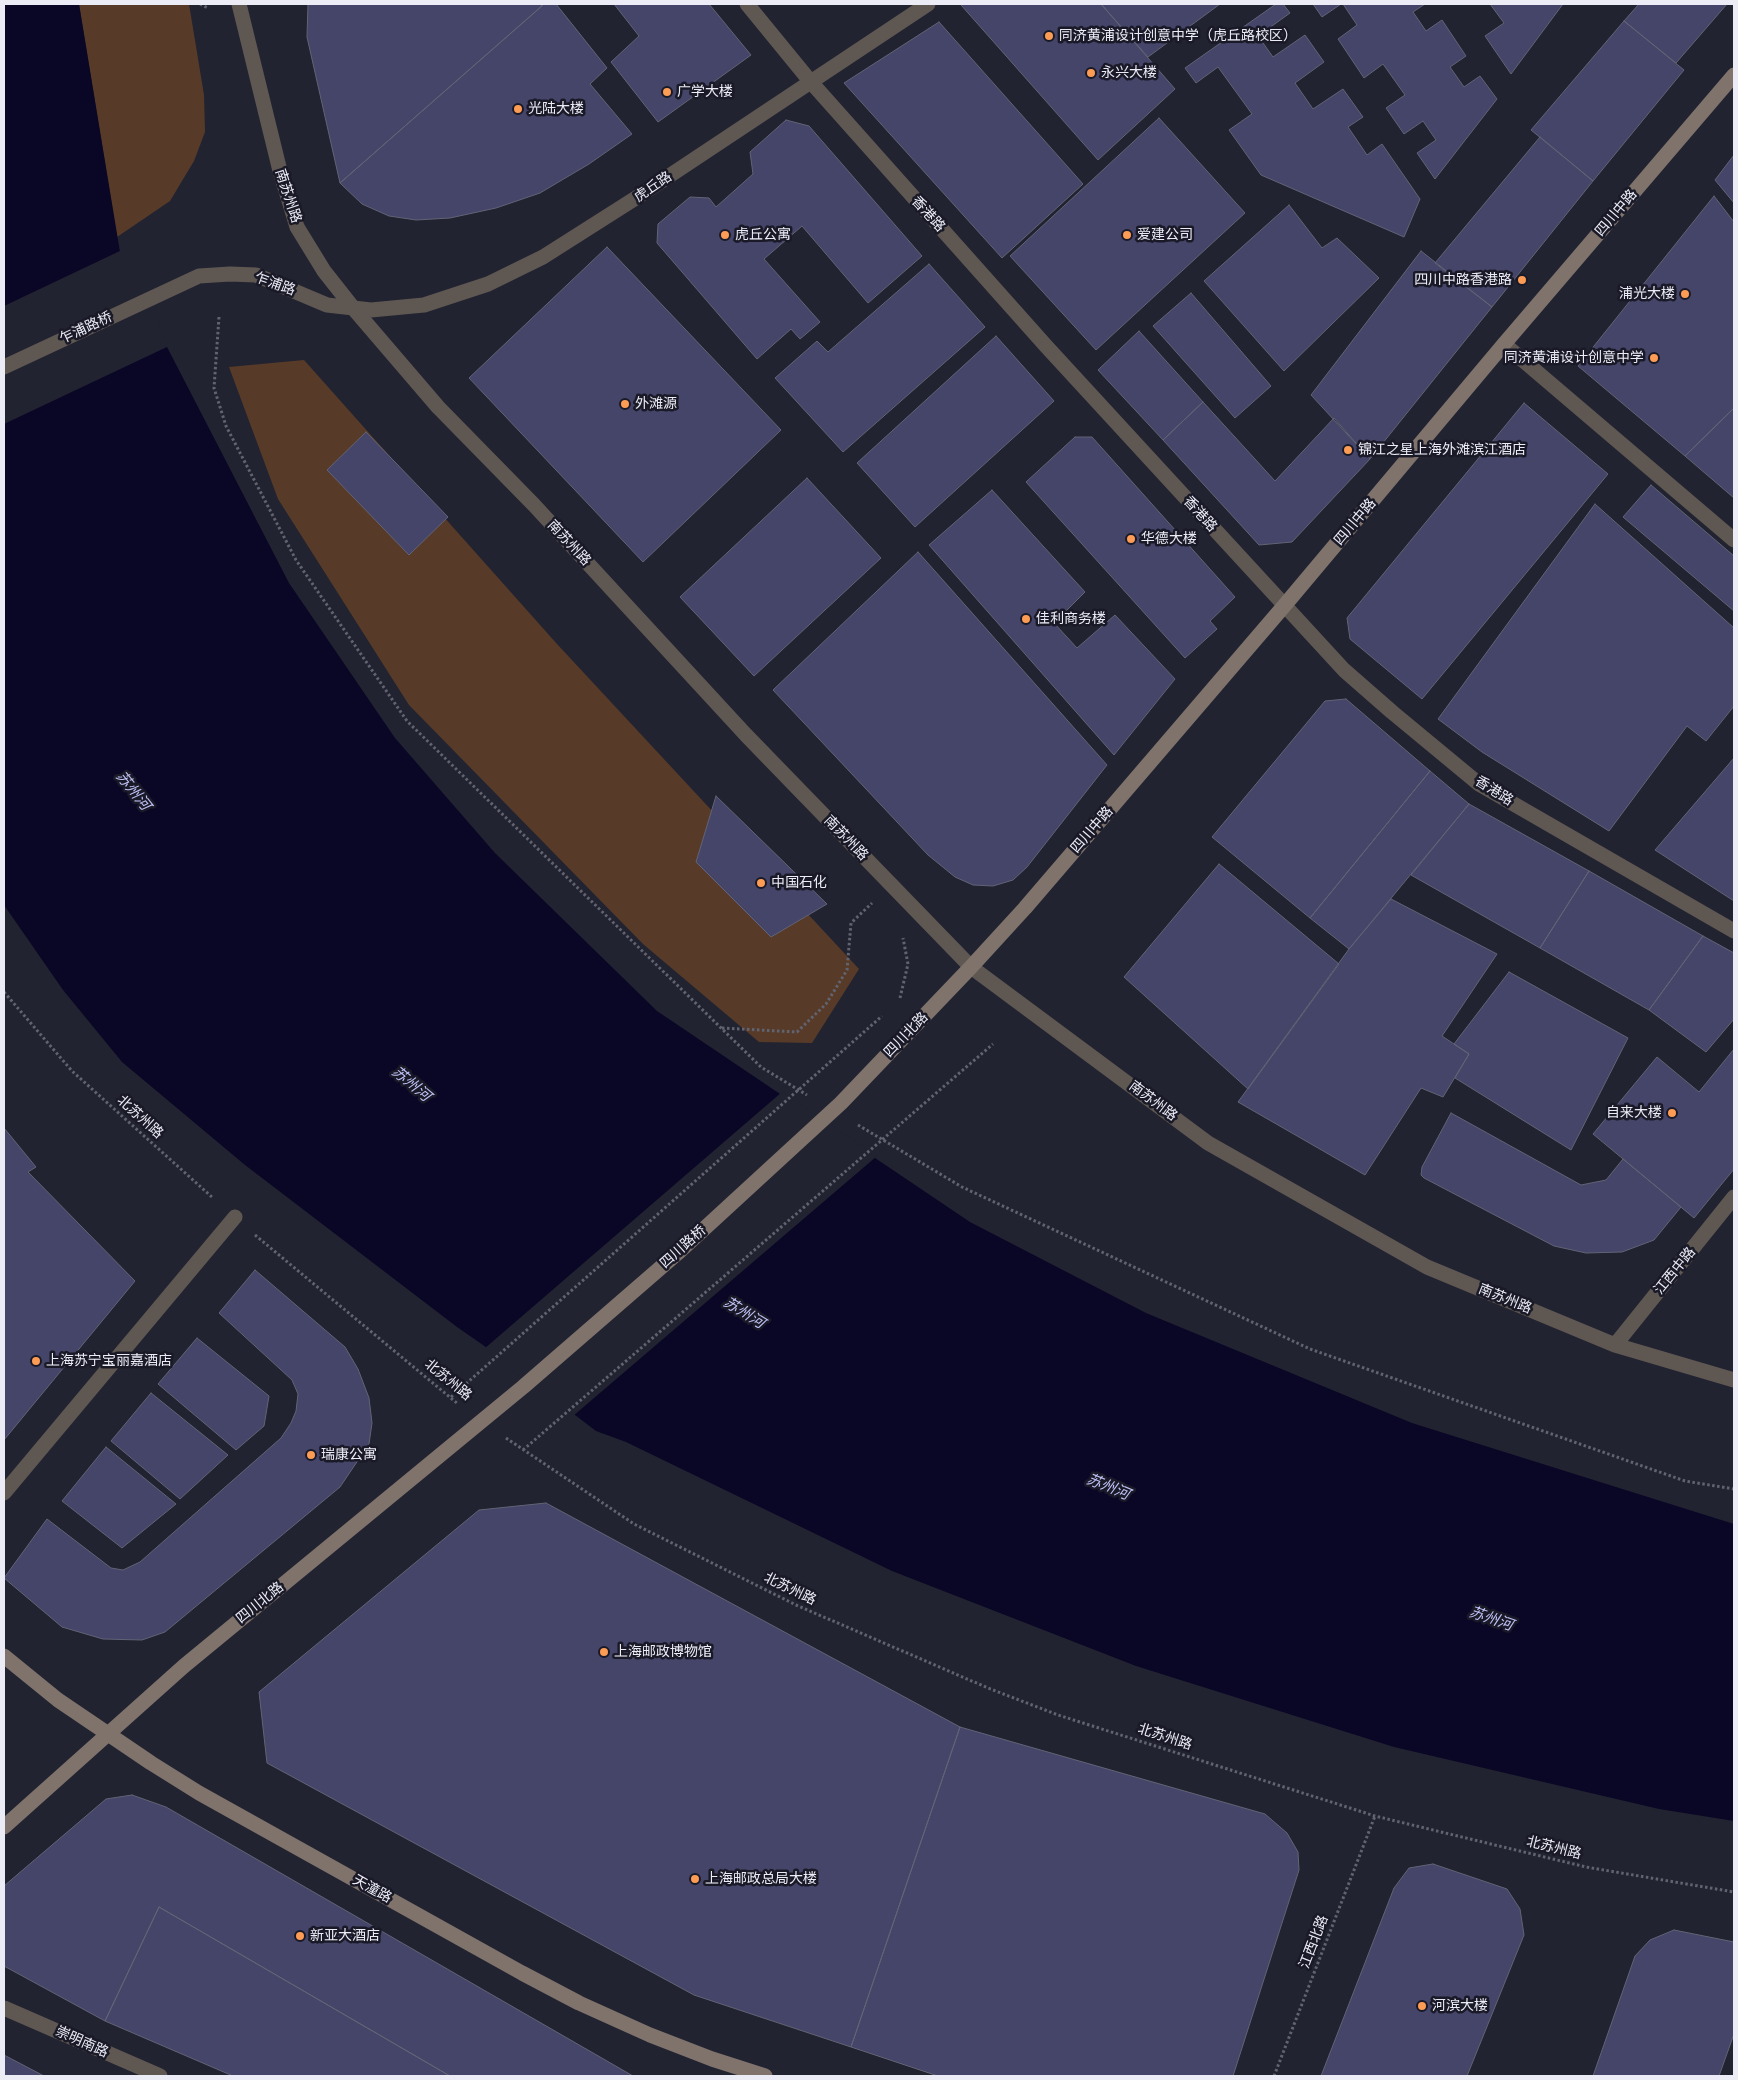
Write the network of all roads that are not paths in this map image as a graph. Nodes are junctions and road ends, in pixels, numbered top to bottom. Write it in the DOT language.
graph roads {
  1 [pos="239,4"];
  2 [pos="747,4"];
  3 [pos="928,4"];
  4 [pos="1734,75"];
  5 [pos="810,82"];
  6 [pos="168,290"];
  7 [pos="354,309"];
  8 [pos="1504,344"];
  9 [pos="4,367"];
  10 [pos="1734,540"];
  11 [pos="1284,606"];
  12 [pos="1734,931"];
  13 [pos="971,967"];
  14 [pos="841,1102"];
  15 [pos="1734,1197"];
  16 [pos="235,1217"];
  17 [pos="1615,1344"];
  18 [pos="1734,1380"];
  19 [pos="523,1387"];
  20 [pos="4,1493"];
  21 [pos="4,1656"];
  22 [pos="108,1734"];
  23 [pos="4,1827"];
  24 [pos="4,2008"];
  25 [pos="160,2076"];
  26 [pos="765,2076"];
  1 -- 7 [label="street, 南苏州路"];
  2 -- 5 [label="street, 香港路"];
  3 -- 5 [label="street, 虎丘路"];
  4 -- 8 [label="main road, 四川中路"];
  5 -- 7 [label="street, 虎丘路"];
  5 -- 11 [label="street, 香港路"];
  6 -- 7 [label="street, 乍浦路"];
  6 -- 9 [label="street, 乍浦路桥"];
  7 -- 13 [label="street, 南苏州路"];
  8 -- 10 [label="street"];
  8 -- 11 [label="main road, 四川中路"];
  11 -- 12 [label="street, 香港路"];
  11 -- 13 [label="main road, 四川中路"];
  13 -- 14 [label="main road, 四川北路"];
  13 -- 17 [label="street, 南苏州路"];
  14 -- 19 [label="main road, 四川路桥"];
  15 -- 17 [label="street, 江西中路"];
  16 -- 20 [label="street"];
  17 -- 18 [label="street, 南苏州路"];
  19 -- 22 [label="main road, 四川北路"];
  21 -- 22 [label="main road, 天潼路"];
  22 -- 23 [label="main road, 四川北路"];
  22 -- 26 [label="main road, 天潼路"];
  24 -- 25 [label="street, 崇明南路"];
}
